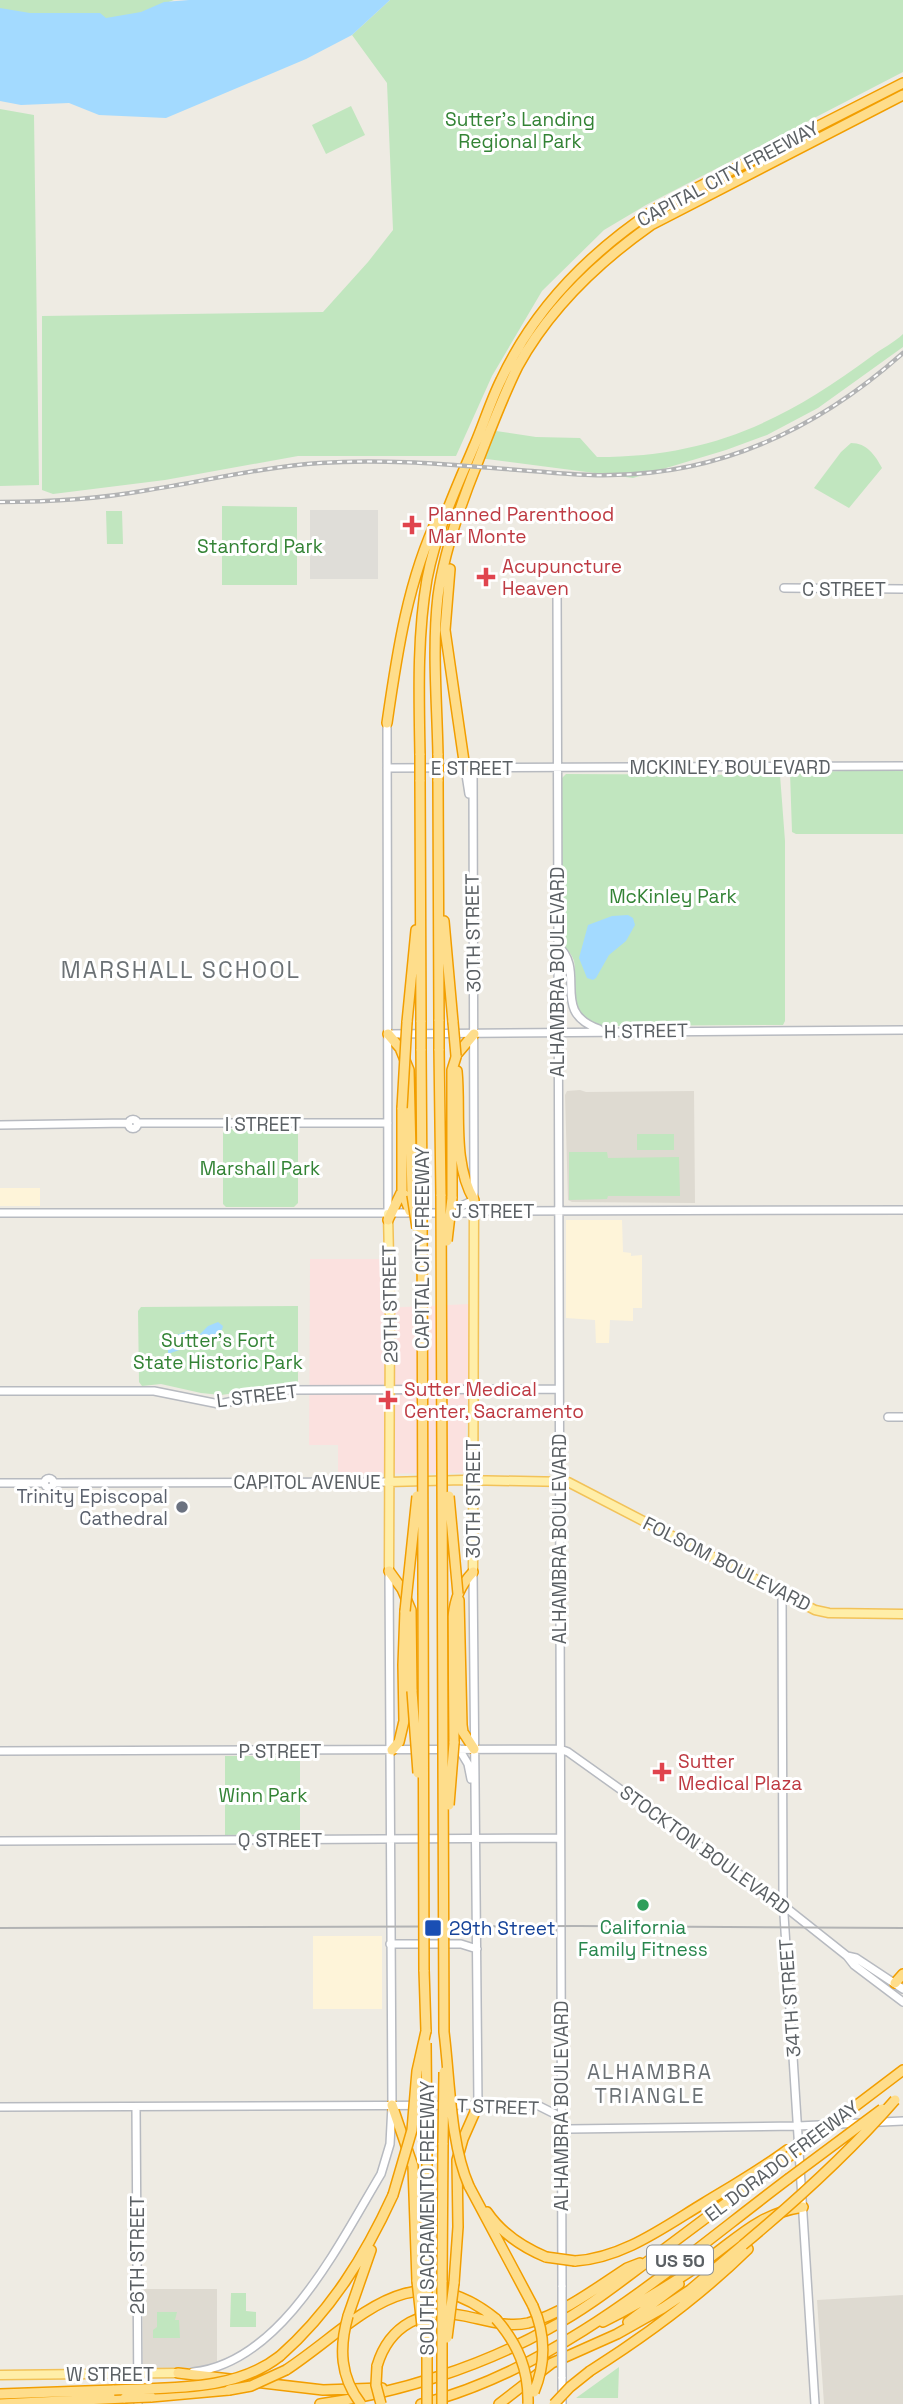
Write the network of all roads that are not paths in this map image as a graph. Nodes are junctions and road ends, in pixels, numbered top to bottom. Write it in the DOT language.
graph roads {
  1 [pos="903,83"];
  2 [pos="903,95"];
  3 [pos="471,479"];
  4 [pos="452,496"];
  5 [pos="556,589"];
  6 [pos="784,589"];
  7 [pos="903,589"];
  8 [pos="387,723"];
  9 [pos="903,766"];
  10 [pos="387,768"];
  11 [pos="469,768"];
  12 [pos="557,768"];
  13 [pos="557,945"];
  14 [pos="418,958"];
  15 [pos="443,958"];
  16 [pos="903,1030"];
  17 [pos="611,1031"];
  18 [pos="557,1032"];
  19 [pos="388,1034"];
  20 [pos="474,1034"];
  21 [pos="388,1123"];
  22 [pos="0,1125"];
  23 [pos="402,1191"];
  24 [pos="417,1195"];
  25 [pos="474,1200"];
  26 [pos="903,1210"];
  27 [pos="450,1211"];
  28 [pos="474,1211"];
  29 [pos="558,1211"];
  30 [pos="410,1212"];
  31 [pos="0,1213"];
  32 [pos="390,1214"];
  33 [pos="443,1271"];
  34 [pos="473,1389"];
  35 [pos="558,1389"];
  36 [pos="390,1390"];
  37 [pos="0,1391"];
  38 [pos="888,1417"];
  39 [pos="903,1417"];
  40 [pos="443,1449"];
  41 [pos="421,1452"];
  42 [pos="473,1480"];
  43 [pos="559,1480"];
  44 [pos="388,1482"];
  45 [pos="0,1483"];
  46 [pos="389,1571"];
  47 [pos="473,1572"];
  48 [pos="782,1592"];
  49 [pos="798,1600"];
  50 [pos="782,1612"];
  51 [pos="903,1614"];
  52 [pos="456,1746"];
  53 [pos="474,1749"];
  54 [pos="560,1749"];
  55 [pos="392,1750"];
  56 [pos="0,1751"];
  57 [pos="476,1799"];
  58 [pos="424,1813"];
  59 [pos="444,1831"];
  60 [pos="477,1838"];
  61 [pos="560,1838"];
  62 [pos="390,1839"];
  63 [pos="0,1841"];
  64 [pos="784,1906"];
  65 [pos="390,1944"];
  66 [pos="477,1949"];
  67 [pos="847,1955"];
  68 [pos="903,1974"];
  69 [pos="899,1986"];
  70 [pos="903,2002"];
  71 [pos="426,2031"];
  72 [pos="444,2032"];
  73 [pos="903,2070"];
  74 [pos="899,2097"];
  75 [pos="561,2102"];
  76 [pos="391,2105"];
  77 [pos="478,2105"];
  78 [pos="537,2105"];
  79 [pos="0,2107"];
  80 [pos="136,2107"];
  81 [pos="903,2121"];
  82 [pos="561,2122"];
  83 [pos="798,2126"];
  84 [pos="787,2154"];
  85 [pos="469,2186"];
  86 [pos="798,2205"];
  87 [pos="376,2231"];
  88 [pos="746,2247"];
  89 [pos="651,2259"];
  90 [pos="702,2263"];
  91 [pos="422,2281"];
  92 [pos="570,2338"];
  93 [pos="588,2347"];
  94 [pos="219,2366"];
  95 [pos="178,2373"];
  96 [pos="137,2374"];
  97 [pos="0,2375"];
  98 [pos="442,2378"];
  99 [pos="401,2388"];
  100 [pos="0,2394"];
  101 [pos="0,2404"];
  102 [pos="138,2404"];
  103 [pos="320,2404"];
  104 [pos="361,2404"];
  105 [pos="381,2404"];
  106 [pos="421,2404"];
  107 [pos="427,2404"];
  108 [pos="442,2404"];
  109 [pos="499,2404"];
  110 [pos="527,2404"];
  111 [pos="554,2404"];
  112 [pos="562,2404"];
  113 [pos="815,2404"];
  1 -- 4 [label="highway, CAPITAL CITY FREEWAY"];
  2 -- 3 [label="highway, CAPITAL CITY FREEWAY"];
  3 -- 11 [label="highway"];
  3 -- 15 [label="highway, CAPITAL CITY FREEWAY, bridge"];
  4 -- 8 [label="highway"];
  4 -- 14 [label="highway, CAPITAL CITY FREEWAY, bridge"];
  5 -- 12 [label="main road, ALHAMBRA BOULEVARD"];
  6 -- 7 [label="main road, C STREET"];
  8 -- 10 [label="main road, 29TH STREET"];
  9 -- 12 [label="main road, MCKINLEY BOULEVARD"];
  10 -- 11 [label="main road, E STREET"];
  10 -- 19 [label="main road, 29TH STREET"];
  11 -- 12 [label="main road, E STREET"];
  11 -- 20 [label="main road, 30TH STREET"];
  12 -- 13 [label="main road, ALHAMBRA BOULEVARD"];
  13 -- 17 [label="main road"];
  13 -- 18 [label="main road, ALHAMBRA BOULEVARD"];
  14 -- 23 [label="highway, bridge"];
  14 -- 24 [label="highway, CAPITAL CITY FREEWAY, bridge"];
  15 -- 25 [label="highway, bridge"];
  15 -- 33 [label="highway, CAPITAL CITY FREEWAY, bridge"];
  16 -- 17 [label="main road, H STREET"];
  17 -- 18 [label="main road, H STREET"];
  18 -- 20 [label="main road, H STREET"];
  18 -- 29 [label="main road, ALHAMBRA BOULEVARD"];
  19 -- 20 [label="main road, H STREET"];
  19 -- 21 [label="main road, 29TH STREET"];
  19 -- 24 [label="highway"];
  20 -- 25 [label="main road, 30TH STREET"];
  20 -- 33 [label="highway, bridge"];
  21 -- 22 [label="main road, I STREET"];
  21 -- 32 [label="main road, 29TH STREET"];
  23 -- 30 [label="highway"];
  23 -- 32 [label="highway"];
  24 -- 41 [label="highway, CAPITAL CITY FREEWAY, bridge"];
  25 -- 27 [label="main road"];
  25 -- 28 [label="main road, 30TH STREET"];
  26 -- 29 [label="main road, J STREET"];
  27 -- 28 [label="main road, J STREET"];
  27 -- 30 [label="main road, J STREET"];
  28 -- 29 [label="main road, J STREET"];
  28 -- 34 [label="main road, 30TH STREET"];
  29 -- 35 [label="main road, ALHAMBRA BOULEVARD"];
  30 -- 32 [label="main road, J STREET"];
  31 -- 32 [label="main road, J STREET"];
  32 -- 36 [label="main road, 29TH STREET"];
  33 -- 40 [label="highway, CAPITAL CITY FREEWAY, bridge"];
  34 -- 35 [label="main road, L STREET"];
  34 -- 36 [label="main road, L STREET"];
  34 -- 42 [label="main road, 30TH STREET"];
  35 -- 43 [label="main road, ALHAMBRA BOULEVARD"];
  36 -- 37 [label="main road, L STREET"];
  36 -- 44 [label="main road, 29TH STREET"];
  38 -- 39 [label="main road"];
  40 -- 53 [label="highway, bridge"];
  40 -- 59 [label="highway, CAPITAL CITY FREEWAY, bridge"];
  41 -- 55 [label="highway, bridge"];
  41 -- 58 [label="highway, CAPITAL CITY FREEWAY, bridge"];
  42 -- 43 [label="main road, CAPITOL AVENUE"];
  42 -- 44 [label="main road, CAPITOL AVENUE"];
  42 -- 47 [label="main road, 30TH STREET"];
  43 -- 48 [label="main road, FOLSOM BOULEVARD"];
  43 -- 54 [label="main road, ALHAMBRA BOULEVARD"];
  44 -- 45 [label="main road, CAPITOL AVENUE"];
  44 -- 46 [label="main road, 29TH STREET"];
  46 -- 55 [label="main road, 29TH STREET"];
  46 -- 58 [label="highway, bridge"];
  47 -- 52 [label="highway"];
  47 -- 53 [label="main road, 30TH STREET"];
  48 -- 49 [label="main road, FOLSOM BOULEVARD"];
  48 -- 50 [label="main road, 34TH STREET"];
  49 -- 50 [label="main road"];
  49 -- 51 [label="main road, FOLSOM BOULEVARD"];
  50 -- 64 [label="main road, 34TH STREET"];
  52 -- 53 [label="main road, P STREET"];
  52 -- 55 [label="main road, P STREET"];
  52 -- 57 [label="main road"];
  52 -- 59 [label="highway, bridge"];
  53 -- 54 [label="main road, P STREET"];
  53 -- 57 [label="main road, 30TH STREET"];
  54 -- 61 [label="main road, ALHAMBRA BOULEVARD"];
  54 -- 64 [label="main road, STOCKTON BOULEVARD"];
  55 -- 56 [label="main road, P STREET"];
  55 -- 62 [label="main road, 29TH STREET"];
  57 -- 60 [label="main road, 30TH STREET"];
  58 -- 71 [label="highway, CAPITAL CITY FREEWAY, bridge"];
  59 -- 72 [label="highway, CAPITAL CITY FREEWAY, bridge"];
  60 -- 61 [label="main road, Q STREET"];
  60 -- 62 [label="main road, Q STREET"];
  60 -- 66 [label="main road, 30TH STREET"];
  61 -- 75 [label="main road, ALHAMBRA BOULEVARD"];
  62 -- 63 [label="main road, Q STREET"];
  62 -- 65 [label="main road, 29TH STREET"];
  64 -- 67 [label="main road, STOCKTON BOULEVARD"];
  64 -- 83 [label="main road, 34TH STREET"];
  65 -- 66 [label="main road"];
  65 -- 76 [label="main road, 29TH STREET"];
  66 -- 77 [label="main road, 30TH STREET"];
  67 -- 69 [label="main road, STOCKTON BOULEVARD"];
  67 -- 70 [label="main road, STOCKTON BOULEVARD"];
  68 -- 69 [label="highway"];
  71 -- 87 [label="highway, CAPITAL CITY FREEWAY, bridge"];
  71 -- 91 [label="highway, SOUTH SACRAMENTO FREEWAY, bridge"];
  72 -- 85 [label="highway, CAPITAL CITY FREEWAY, bridge"];
  72 -- 98 [label="highway, SOUTH SACRAMENTO FREEWAY, bridge"];
  73 -- 84 [label="highway, EL DORADO FREEWAY / US 50, bridge"];
  74 -- 86 [label="highway, bridge"];
  74 -- 92 [label="highway, EL DORADO FREEWAY / US 50, bridge"];
  75 -- 78 [label="main road"];
  75 -- 82 [label="main road, ALHAMBRA BOULEVARD"];
  76 -- 77 [label="main road, T STREET"];
  76 -- 80 [label="main road, T STREET"];
  76 -- 91 [label="highway"];
  76 -- 94 [label="main road, 29TH STREET"];
  77 -- 78 [label="main road, T STREET"];
  77 -- 98 [label="highway, bridge"];
  78 -- 82 [label="main road, T STREET"];
  79 -- 80 [label="main road, T STREET"];
  80 -- 96 [label="main road, 26TH STREET"];
  81 -- 83 [label="main road, T STREET"];
  82 -- 83 [label="main road, T STREET"];
  82 -- 112 [label="main road, ALHAMBRA BOULEVARD, bridge"];
  83 -- 86 [label="main road, 34TH STREET"];
  84 -- 85 [label="highway, bridge"];
  84 -- 89 [label="highway, EL DORADO FREEWAY / US 50"];
  85 -- 110 [label="highway, CAPITAL CITY FREEWAY, bridge"];
  86 -- 88 [label="highway, bridge"];
  86 -- 90 [label="highway"];
  86 -- 113 [label="main road, 34TH STREET"];
  87 -- 100 [label="highway, CAPITAL CITY FREEWAY, bridge"];
  87 -- 104 [label="highway, bridge"];
  88 -- 93 [label="highway"];
  88 -- 111 [label="highway, bridge"];
  89 -- 99 [label="highway, EL DORADO FREEWAY / US 50"];
  89 -- 105 [label="highway, bridge"];
  90 -- 92 [label="highway"];
  90 -- 93 [label="highway"];
  91 -- 107 [label="highway, SOUTH SACRAMENTO FREEWAY, bridge"];
  92 -- 106 [label="highway, EL DORADO FREEWAY / US 50"];
  93 -- 109 [label="highway"];
  94 -- 95 [label="main road, W STREET"];
  95 -- 96 [label="main road, W STREET"];
  95 -- 99 [label="highway"];
  96 -- 97 [label="main road, W STREET"];
  96 -- 102 [label="main road, 26TH STREET"];
  98 -- 108 [label="highway, SOUTH SACRAMENTO FREEWAY, bridge"];
  99 -- 103 [label="highway, EL DORADO FREEWAY / US 50"];
  101 -- 110 [label="highway, bridge"];
}
